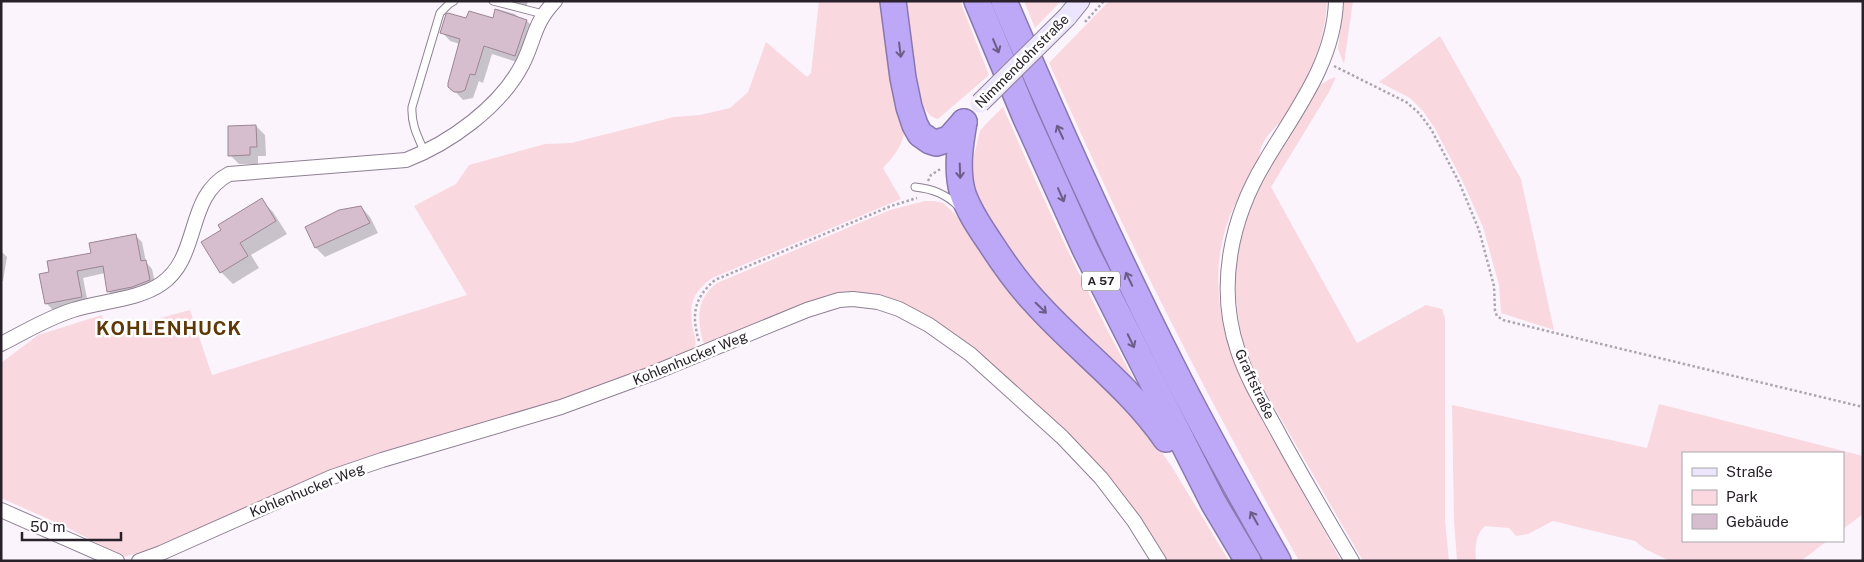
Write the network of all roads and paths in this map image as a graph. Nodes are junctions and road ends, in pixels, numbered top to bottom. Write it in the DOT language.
graph roads {
  1 [pos="454,1"];
  2 [pos="493,1"];
  3 [pos="555,1"];
  4 [pos="893,1"];
  5 [pos="977,1"];
  6 [pos="1004,1"];
  7 [pos="1080,1"];
  8 [pos="1104,1"];
  9 [pos="1336,1"];
  10 [pos="543,14"];
  11 [pos="1075,20"];
  12 [pos="1323,61"];
  13 [pos="964,122"];
  14 [pos="425,153"];
  15 [pos="915,187"];
  16 [pos="923,197"];
  17 [pos="982,232"];
  18 [pos="1,344"];
  19 [pos="703,353"];
  20 [pos="1863,406"];
  21 [pos="1,510"];
  22 [pos="1245,556"];
  23 [pos="118,561"];
  24 [pos="139,561"];
  25 [pos="1159,561"];
  26 [pos="1278,561"];
  27 [pos="1352,561"];
  1 -- 14 [label="lane"];
  2 -- 10 [label="lane"];
  3 -- 10 [label="street"];
  4 -- 13 [label="highway, one-way"];
  5 -- 22 [label="highway, A 57, one-way"];
  26 -- 6 [label="highway, A 57, one-way"];
  7 -- 11 [label="street, Nimmendohrstraße"];
  8 -- 11 [label="path"];
  9 -- 12 [label="street, Graftstraße"];
  10 -- 14 [label="street"];
  11 -- 13 [label="street, Nimmendohrstraße, bridge"];
  12 -- 20 [label="path"];
  12 -- 27 [label="street, Graftstraße"];
  13 -- 17 [label="highway, one-way"];
  14 -- 18 [label="street"];
  15 -- 17 [label="lane"];
  16 -- 19 [label="path"];
  17 -- 22 [label="highway, one-way"];
  19 -- 24 [label="street, Kohlenhucker Weg"];
  19 -- 25 [label="street, Kohlenhucker Weg"];
  21 -- 23 [label="street"];
}
